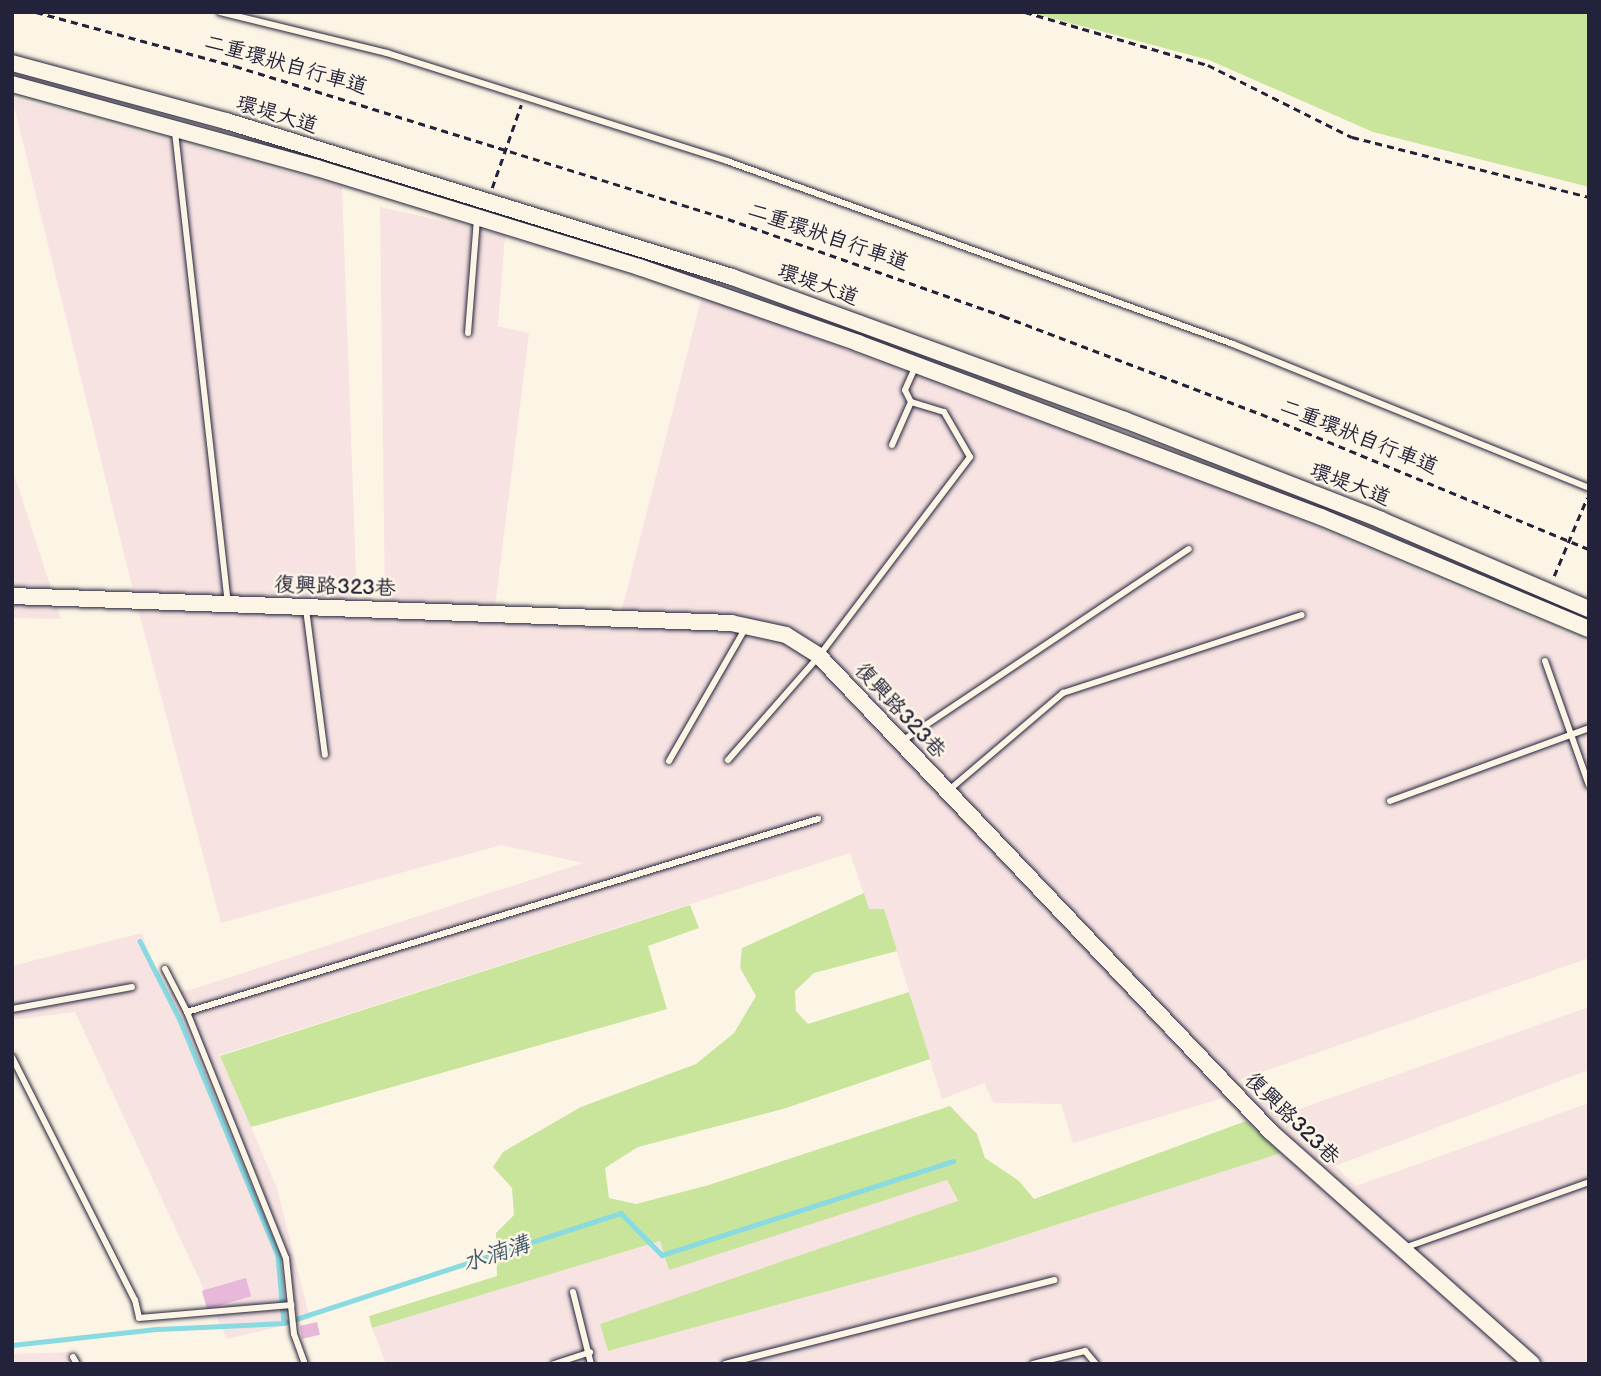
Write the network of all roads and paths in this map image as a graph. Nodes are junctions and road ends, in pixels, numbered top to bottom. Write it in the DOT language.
graph roads {
  1 [pos="36,12"];
  2 [pos="220,12"];
  3 [pos="1025,12"];
  4 [pos="12,63"];
  5 [pos="52,74"];
  6 [pos="12,84"];
  7 [pos="47,93"];
  8 [pos="525,95"];
  9 [pos="174,127"];
  10 [pos="505,147"];
  11 [pos="491,191"];
  12 [pos="1589,197"];
  13 [pos="477,218"];
  14 [pos="468,333"];
  15 [pos="917,363"];
  16 [pos="911,402"];
  17 [pos="892,445"];
  18 [pos="1589,488"];
  19 [pos="1589,495"];
  20 [pos="1569,540"];
  21 [pos="1189,549"];
  22 [pos="1589,549"];
  23 [pos="1551,583"];
  24 [pos="12,596"];
  25 [pos="228,605"];
  26 [pos="306,607"];
  27 [pos="1589,609"];
  28 [pos="1302,615"];
  29 [pos="747,625"];
  30 [pos="1589,629"];
  31 [pos="819,656"];
  32 [pos="1545,661"];
  33 [pos="1589,729"];
  34 [pos="1570,736"];
  35 [pos="900,742"];
  36 [pos="325,755"];
  37 [pos="728,760"];
  38 [pos="669,761"];
  39 [pos="1589,785"];
  40 [pos="947,791"];
  41 [pos="1390,801"];
  42 [pos="818,819"];
  43 [pos="165,969"];
  44 [pos="132,988"];
  45 [pos="12,1009"];
  46 [pos="187,1012"];
  47 [pos="12,1057"];
  48 [pos="1589,1182"];
  49 [pos="1402,1249"];
  50 [pos="1054,1280"];
  51 [pos="573,1292"];
  52 [pos="290,1306"];
  53 [pos="590,1352"];
  54 [pos="305,1364"];
  55 [pos="554,1364"];
  56 [pos="591,1364"];
  57 [pos="725,1364"];
  58 [pos="1033,1364"];
  59 [pos="1096,1364"];
  60 [pos="1532,1364"];
  1 -- 10 [label="path, 二重環狀自行車道"];
  2 -- 8 [label="lane"];
  3 -- 12 [label="path"];
  4 -- 5 [label="street, 環堤大道"];
  5 -- 7 [label="street"];
  5 -- 27 [label="street, 環堤大道"];
  6 -- 7 [label="street, 環堤大道"];
  7 -- 9 [label="street, 環堤大道"];
  8 -- 10 [label="path"];
  8 -- 18 [label="lane"];
  9 -- 13 [label="street, 環堤大道"];
  9 -- 25 [label="lane"];
  10 -- 11 [label="path"];
  10 -- 20 [label="path, 二重環狀自行車道"];
  13 -- 14 [label="lane"];
  13 -- 15 [label="street, 環堤大道"];
  15 -- 16 [label="lane"];
  15 -- 30 [label="street, 環堤大道"];
  16 -- 17 [label="lane"];
  16 -- 31 [label="lane"];
  19 -- 20 [label="path"];
  20 -- 22 [label="path, 二重環狀自行車道"];
  20 -- 23 [label="path"];
  21 -- 35 [label="lane"];
  24 -- 25 [label="street, 復興路323巷"];
  25 -- 26 [label="street, 復興路323巷"];
  26 -- 29 [label="street, 復興路323巷"];
  26 -- 36 [label="lane"];
  28 -- 40 [label="lane"];
  29 -- 31 [label="street, 復興路323巷"];
  29 -- 38 [label="lane"];
  31 -- 35 [label="street, 復興路323巷"];
  31 -- 37 [label="lane"];
  32 -- 34 [label="lane"];
  33 -- 34 [label="lane"];
  34 -- 39 [label="lane"];
  34 -- 41 [label="lane"];
  35 -- 40 [label="street, 復興路323巷"];
  40 -- 49 [label="street, 復興路323巷"];
  42 -- 46 [label="lane"];
  43 -- 46 [label="lane"];
  44 -- 45 [label="lane"];
  46 -- 52 [label="lane"];
  47 -- 52 [label="lane"];
  48 -- 49 [label="lane"];
  49 -- 60 [label="street, 復興路323巷"];
  50 -- 57 [label="lane"];
  51 -- 53 [label="lane"];
  52 -- 54 [label="lane"];
  53 -- 55 [label="lane"];
  53 -- 56 [label="lane"];
  58 -- 59 [label="lane"];
}
